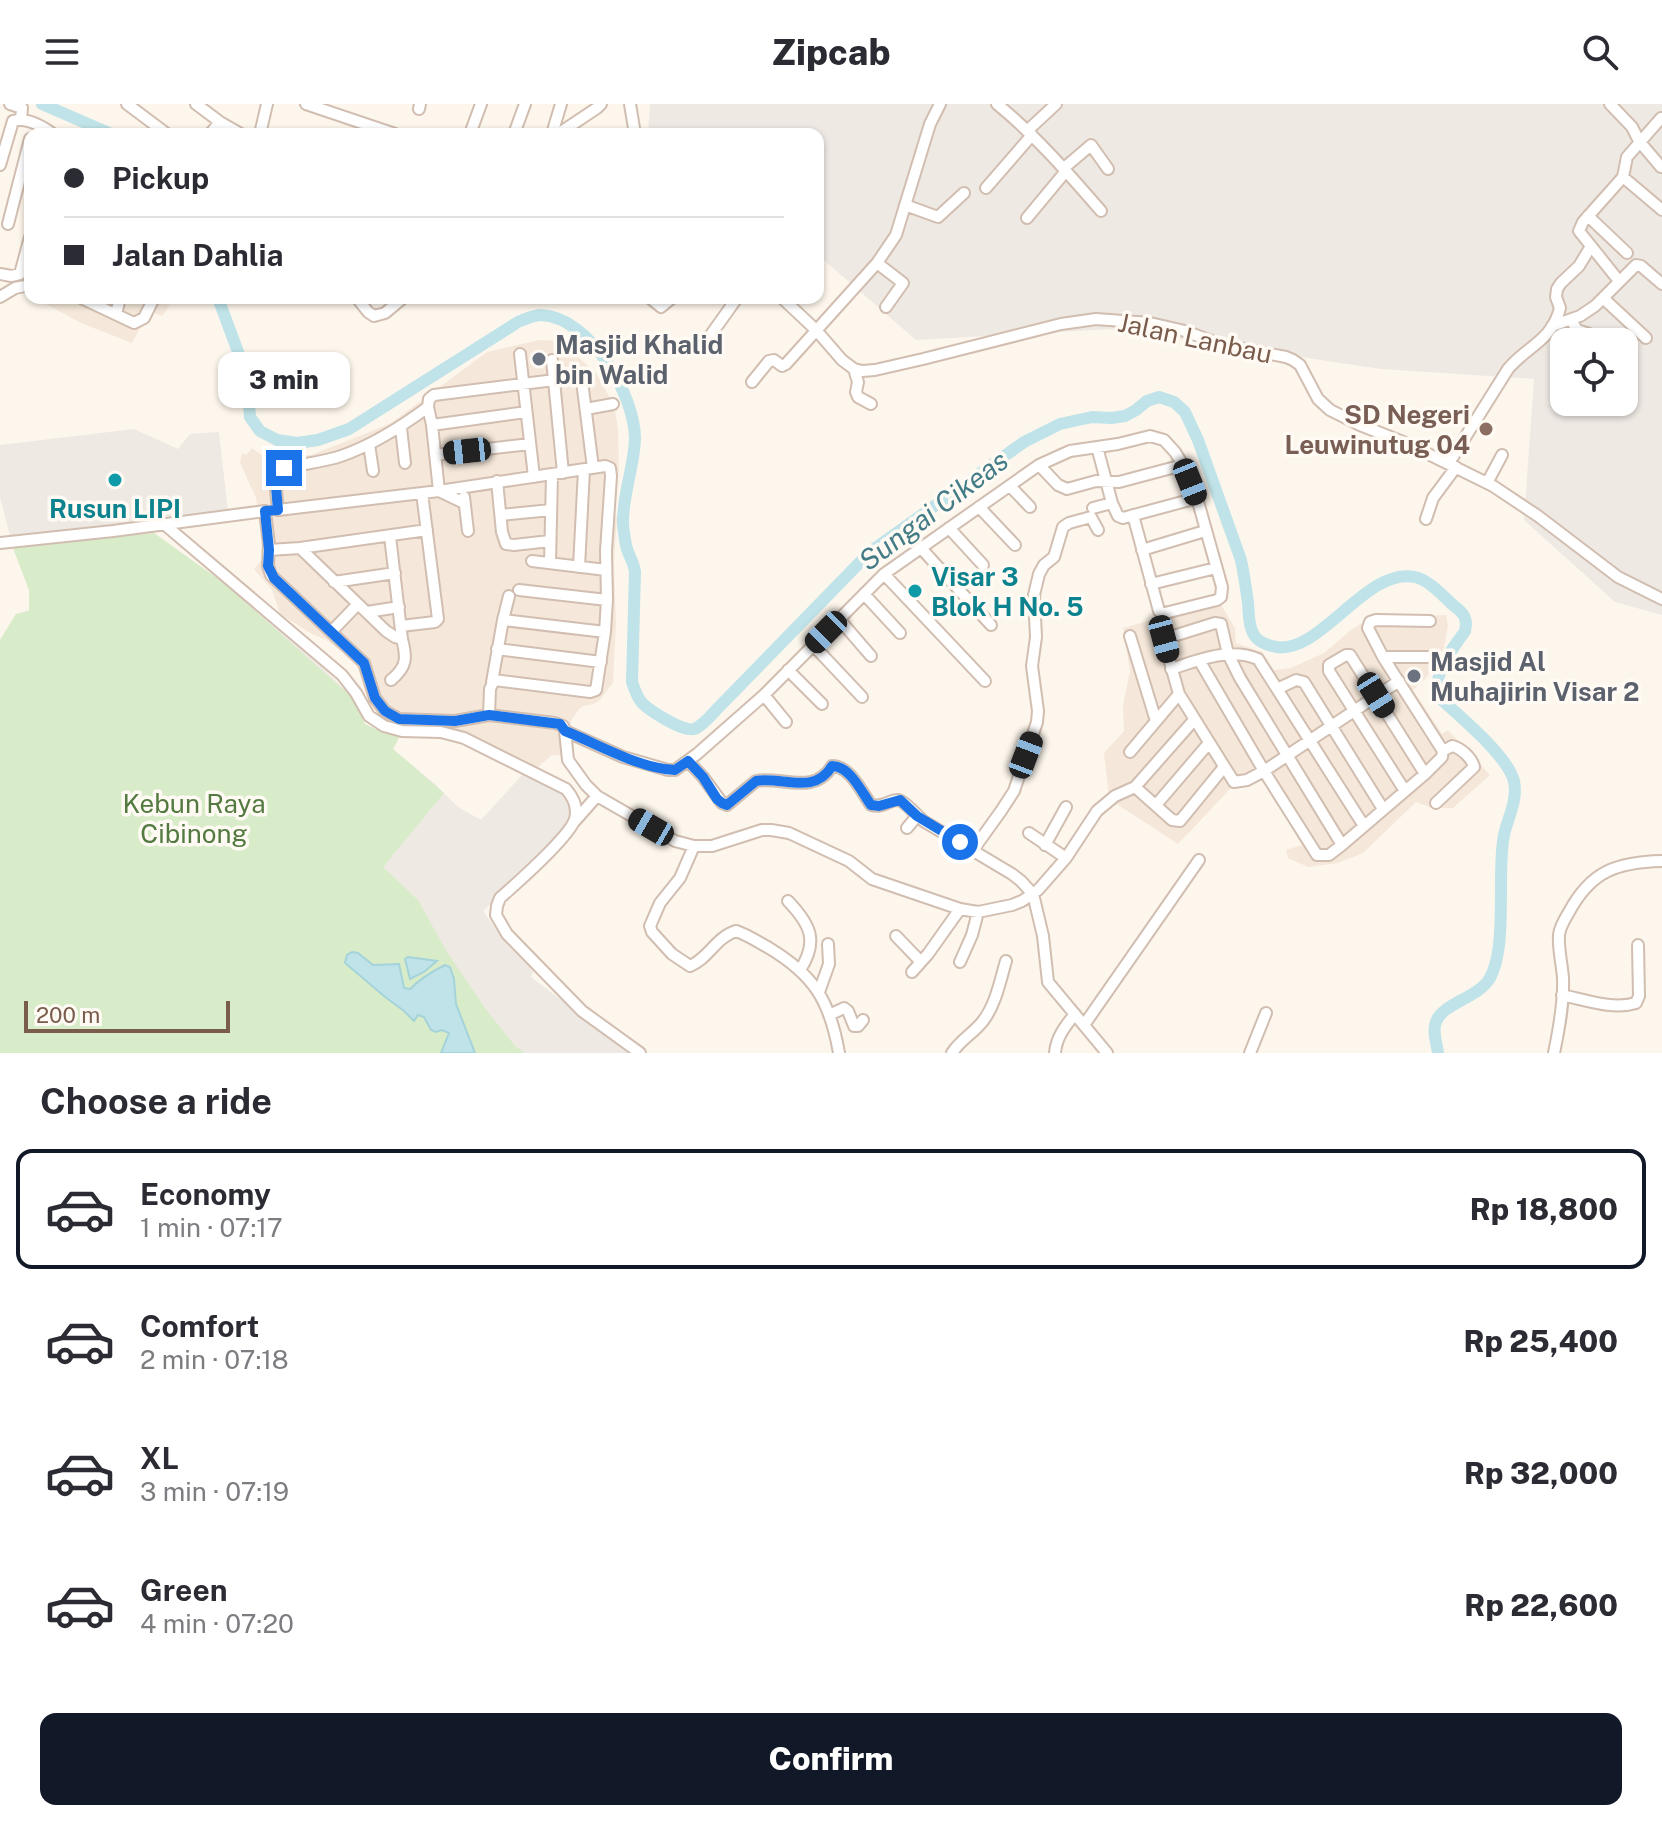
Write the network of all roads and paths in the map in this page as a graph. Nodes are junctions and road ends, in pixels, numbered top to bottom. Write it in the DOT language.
graph roads {
  1 [pos="10,104"];
  2 [pos="127,104"];
  3 [pos="196,104"];
  4 [pos="267,104"];
  5 [pos="306,104"];
  6 [pos="481,104"];
  7 [pos="525,104"];
  8 [pos="561,104"];
  9 [pos="601,104"];
  10 [pos="630,104"];
  11 [pos="940,104"];
  12 [pos="997,104"];
  13 [pos="1056,104"];
  14 [pos="1610,104"];
  15 [pos="1661,118"];
  16 [pos="21,120"];
  17 [pos="220,122"];
  18 [pos="28,128"];
  19 [pos="159,128"];
  20 [pos="215,128"];
  21 [pos="230,128"];
  22 [pos="261,128"];
  23 [pos="363,128"];
  24 [pos="472,128"];
  25 [pos="516,128"];
  26 [pos="554,128"];
  27 [pos="567,128"];
  28 [pos="634,128"];
  29 [pos="1029,133"];
  30 [pos="1639,141"];
  31 [pos="24,163"];
  32 [pos="0,165"];
  33 [pos="1661,167"];
  34 [pos="1065,169"];
  35 [pos="1108,169"];
  36 [pos="1623,177"];
  37 [pos="986,188"];
  38 [pos="964,193"];
  39 [pos="905,205"];
  40 [pos="1662,210"];
  41 [pos="1101,211"];
  42 [pos="1588,216"];
  43 [pos="1027,218"];
  44 [pos="8,224"];
  45 [pos="1591,246"];
  46 [pos="1627,253"];
  47 [pos="24,259"];
  48 [pos="877,263"];
  49 [pos="0,274"];
  50 [pos="1619,281"];
  51 [pos="1662,284"];
  52 [pos="0,286"];
  53 [pos="24,286"];
  54 [pos="0,297"];
  55 [pos="1603,298"];
  56 [pos="95,304"];
  57 [pos="118,304"];
  58 [pos="151,304"];
  59 [pos="362,304"];
  60 [pos="393,304"];
  61 [pos="733,304"];
  62 [pos="788,304"];
  63 [pos="886,307"];
  64 [pos="116,314"];
  65 [pos="1571,320"];
  66 [pos="1552,326"];
  67 [pos="1576,328"];
  68 [pos="816,330"];
  69 [pos="1646,338"];
  70 [pos="705,343"];
  71 [pos="520,354"];
  72 [pos="552,360"];
  73 [pos="854,369"];
  74 [pos="553,380"];
  75 [pos="752,382"];
  76 [pos="523,384"];
  77 [pos="613,404"];
  78 [pos="871,404"];
  79 [pos="428,407"];
  80 [pos="586,409"];
  81 [pos="526,412"];
  82 [pos="432,425"];
  83 [pos="401,428"];
  84 [pos="369,444"];
  85 [pos="530,444"];
  86 [pos="1097,447"];
  87 [pos="435,455"];
  88 [pos="1502,455"];
  89 [pos="405,463"];
  90 [pos="1039,465"];
  91 [pos="1183,465"];
  92 [pos="1452,465"];
  93 [pos="589,469"];
  94 [pos="373,471"];
  95 [pos="558,474"];
  96 [pos="534,477"];
  97 [pos="497,481"];
  98 [pos="1107,482"];
  99 [pos="1487,483"];
  100 [pos="1010,486"];
  101 [pos="462,487"];
  102 [pos="439,491"];
  103 [pos="422,493"];
  104 [pos="1197,498"];
  105 [pos="464,503"];
  106 [pos="1112,503"];
  107 [pos="979,507"];
  108 [pos="1030,507"];
  109 [pos="1093,508"];
  110 [pos="278,510"];
  111 [pos="551,510"];
  112 [pos="265,511"];
  113 [pos="501,515"];
  114 [pos="1133,515"];
  115 [pos="1426,519"];
  116 [pos="164,524"];
  117 [pos="949,528"];
  118 [pos="427,530"];
  119 [pos="1098,530"];
  120 [pos="468,531"];
  121 [pos="1205,531"];
  122 [pos="390,536"];
  123 [pos="550,541"];
  124 [pos="0,543"];
  125 [pos="1015,545"];
  126 [pos="920,547"];
  127 [pos="300,548"];
  128 [pos="269,550"];
  129 [pos="1142,550"];
  130 [pos="532,561"];
  131 [pos="550,563"];
  132 [pos="983,565"];
  133 [pos="579,567"];
  134 [pos="1216,568"];
  135 [pos="606,570"];
  136 [pos="395,573"];
  137 [pos="884,574"];
  138 [pos="334,582"];
  139 [pos="1151,584"];
  140 [pos="864,594"];
  141 [pos="1662,599"];
  142 [pos="607,600"];
  143 [pos="399,607"];
  144 [pos="363,608"];
  145 [pos="839,619"];
  146 [pos="503,620"];
  147 [pos="1430,621"];
  148 [pos="1159,623"];
  149 [pos="991,625"];
  150 [pos="401,626"];
  151 [pos="331,632"];
  152 [pos="605,632"];
  153 [pos="900,633"];
  154 [pos="1130,636"];
  155 [pos="402,639"];
  156 [pos="1164,639"];
  157 [pos="813,645"];
  158 [pos="497,649"];
  159 [pos="1228,654"];
  160 [pos="871,656"];
  161 [pos="1383,657"];
  162 [pos="1429,657"];
  163 [pos="1199,660"];
  164 [pos="601,662"];
  165 [pos="1171,669"];
  166 [pos="788,670"];
  167 [pos="391,680"];
  168 [pos="496,681"];
  169 [pos="985,681"];
  170 [pos="1399,681"];
  171 [pos="1277,689"];
  172 [pos="1179,694"];
  173 [pos="764,695"];
  174 [pos="1376,695"];
  175 [pos="862,697"];
  176 [pos="822,704"];
  177 [pos="1354,710"];
  178 [pos="489,715"];
  179 [pos="1194,720"];
  180 [pos="1156,721"];
  181 [pos="786,722"];
  182 [pos="1332,726"];
  183 [pos="565,731"];
  184 [pos="1311,741"];
  185 [pos="1209,743"];
  186 [pos="1443,751"];
  187 [pos="1130,752"];
  188 [pos="1286,756"];
  189 [pos="688,761"];
  190 [pos="1224,767"];
  191 [pos="1264,771"];
  192 [pos="1425,774"];
  193 [pos="1135,787"];
  194 [pos="1405,791"];
  195 [pos="572,796"];
  196 [pos="595,798"];
  197 [pos="1436,803"];
  198 [pos="1156,805"];
  199 [pos="1066,807"];
  200 [pos="1383,809"];
  201 [pos="917,816"];
  202 [pos="574,822"];
  203 [pos="1364,826"];
  204 [pos="907,828"];
  205 [pos="1029,833"];
  206 [pos="1045,845"];
  207 [pos="1342,845"];
  208 [pos="694,846"];
  209 [pos="973,850"];
  210 [pos="1066,858"];
  211 [pos="1199,860"];
  212 [pos="1662,861"];
  213 [pos="1033,894"];
  214 [pos="788,901"];
  215 [pos="960,909"];
  216 [pos="978,912"];
  217 [pos="896,936"];
  218 [pos="828,944"];
  219 [pos="1638,945"];
  220 [pos="1006,961"];
  221 [pos="921,962"];
  222 [pos="960,962"];
  223 [pos="800,970"];
  224 [pos="912,972"];
  225 [pos="819,992"];
  226 [pos="1562,995"];
  227 [pos="1266,1013"];
  228 [pos="1075,1014"];
  229 [pos="829,1015"];
  230 [pos="863,1020"];
  231 [pos="1084,1025"];
  232 [pos="640,1053"];
  233 [pos="839,1053"];
  234 [pos="952,1053"];
  235 [pos="1055,1053"];
  236 [pos="1107,1053"];
  237 [pos="1250,1053"];
  238 [pos="1554,1053"];
  1 -- 16 [label="street"];
  2 -- 19 [label="street"];
  3 -- 17 [label="street"];
  4 -- 22 [label="street"];
  5 -- 23 [label="street"];
  6 -- 24 [label="street"];
  7 -- 25 [label="street"];
  8 -- 26 [label="street"];
  9 -- 27 [label="street"];
  10 -- 28 [label="street"];
  11 -- 39 [label="street"];
  12 -- 29 [label="street"];
  13 -- 29 [label="street"];
  14 -- 30 [label="street"];
  15 -- 30 [label="street"];
  16 -- 18 [label="street"];
  16 -- 32 [label="street"];
  17 -- 20 [label="street"];
  17 -- 21 [label="street"];
  29 -- 34 [label="street"];
  29 -- 37 [label="street"];
  30 -- 33 [label="street"];
  30 -- 36 [label="street"];
  31 -- 44 [label="street"];
  34 -- 35 [label="street"];
  34 -- 41 [label="street"];
  34 -- 43 [label="street"];
  36 -- 40 [label="street"];
  36 -- 42 [label="street"];
  38 -- 39 [label="street"];
  39 -- 48 [label="street"];
  42 -- 45 [label="street"];
  42 -- 46 [label="street"];
  45 -- 50 [label="street"];
  45 -- 66 [label="street"];
  47 -- 49 [label="street"];
  48 -- 63 [label="street"];
  48 -- 68 [label="street"];
  50 -- 51 [label="street"];
  50 -- 55 [label="street"];
  52 -- 54 [label="street"];
  53 -- 54 [label="street"];
  55 -- 65 [label="street"];
  55 -- 69 [label="street"];
  56 -- 64 [label="street"];
  57 -- 64 [label="street"];
  58 -- 64 [label="street"];
  59 -- 60 [label="street"];
  61 -- 70 [label="street"];
  62 -- 68 [label="street"];
  65 -- 66 [label="street"];
  65 -- 67 [label="street"];
  66 -- 92 [label="street"];
  68 -- 73 [label="street"];
  68 -- 75 [label="street"];
  71 -- 76 [label="street"];
  72 -- 74 [label="street"];
  73 -- 78 [label="street"];
  73 -- 92 [label="street, Jalan Lanbau"];
  74 -- 76 [label="street"];
  74 -- 80 [label="street"];
  74 -- 95 [label="street"];
  76 -- 79 [label="street"];
  76 -- 81 [label="street"];
  77 -- 80 [label="street"];
  79 -- 82 [label="street"];
  79 -- 83 [label="street"];
  80 -- 93 [label="street"];
  81 -- 82 [label="street"];
  81 -- 85 [label="street"];
  82 -- 87 [label="street"];
  83 -- 84 [label="street"];
  83 -- 89 [label="street"];
  84 -- 94 [label="street"];
  84 -- 110 [label="street"];
  85 -- 87 [label="street"];
  85 -- 96 [label="street"];
  86 -- 90 [label="street"];
  86 -- 91 [label="street"];
  86 -- 98 [label="street"];
  87 -- 102 [label="street"];
  88 -- 99 [label="street"];
  90 -- 98 [label="street"];
  90 -- 100 [label="street"];
  91 -- 98 [label="street"];
  91 -- 104 [label="street"];
  92 -- 99 [label="street, Jalan Lanbau"];
  92 -- 115 [label="street"];
  93 -- 95 [label="street"];
  93 -- 133 [label="street"];
  93 -- 135 [label="street"];
  95 -- 96 [label="street"];
  95 -- 111 [label="street"];
  96 -- 97 [label="street"];
  97 -- 101 [label="street"];
  97 -- 113 [label="street"];
  98 -- 106 [label="street"];
  99 -- 141 [label="street, Jalan Lanbau"];
  100 -- 107 [label="street"];
  100 -- 108 [label="street"];
  101 -- 102 [label="street"];
  101 -- 105 [label="street"];
  102 -- 103 [label="street"];
  102 -- 105 [label="street"];
  103 -- 110 [label="street"];
  103 -- 118 [label="street"];
  104 -- 114 [label="street"];
  104 -- 121 [label="street"];
  105 -- 120 [label="street"];
  106 -- 109 [label="street"];
  106 -- 114 [label="street"];
  107 -- 117 [label="street"];
  107 -- 125 [label="street"];
  110 -- 112 [label="street"];
  111 -- 113 [label="street"];
  111 -- 123 [label="street"];
  112 -- 116 [label="street"];
  112 -- 128 [label="street"];
  113 -- 123 [label="street"];
  114 -- 129 [label="street"];
  116 -- 124 [label="street"];
  116 -- 195 [label="street"];
  117 -- 126 [label="street"];
  117 -- 132 [label="street"];
  118 -- 122 [label="street"];
  118 -- 150 [label="street"];
  119 -- 209 [label="street"];
  121 -- 129 [label="street"];
  121 -- 134 [label="street"];
  122 -- 127 [label="street"];
  122 -- 136 [label="street"];
  123 -- 131 [label="street"];
  126 -- 137 [label="street"];
  126 -- 149 [label="street"];
  127 -- 128 [label="street"];
  127 -- 138 [label="street"];
  128 -- 151 [label="street"];
  129 -- 139 [label="street"];
  130 -- 131 [label="street"];
  131 -- 133 [label="street"];
  133 -- 135 [label="street"];
  134 -- 139 [label="street"];
  134 -- 139 [label="street"];
  135 -- 142 [label="street"];
  136 -- 138 [label="street"];
  136 -- 143 [label="street"];
  137 -- 140 [label="street"];
  137 -- 169 [label="street"];
  138 -- 144 [label="street"];
  140 -- 145 [label="street"];
  140 -- 153 [label="street"];
  142 -- 146 [label="street"];
  142 -- 152 [label="street"];
  143 -- 144 [label="street"];
  143 -- 150 [label="street"];
  144 -- 151 [label="street"];
  144 -- 155 [label="street"];
  145 -- 157 [label="street"];
  145 -- 160 [label="street"];
  146 -- 152 [label="street"];
  146 -- 158 [label="street"];
  147 -- 161 [label="street"];
  148 -- 156 [label="street"];
  150 -- 155 [label="street"];
  151 -- 178 [label="street"];
  152 -- 164 [label="street"];
  154 -- 180 [label="street"];
  155 -- 167 [label="street"];
  156 -- 159 [label="street"];
  156 -- 165 [label="street"];
  157 -- 166 [label="street"];
  157 -- 175 [label="street"];
  158 -- 164 [label="street"];
  158 -- 168 [label="street"];
  159 -- 163 [label="street"];
  159 -- 171 [label="street"];
  159 -- 188 [label="street"];
  161 -- 162 [label="street"];
  161 -- 170 [label="street"];
  163 -- 165 [label="street"];
  163 -- 191 [label="street"];
  164 -- 168 [label="street"];
  165 -- 172 [label="street"];
  166 -- 173 [label="street"];
  166 -- 176 [label="street"];
  168 -- 178 [label="street"];
  170 -- 174 [label="street"];
  170 -- 186 [label="street"];
  171 -- 182 [label="street"];
  171 -- 184 [label="street"];
  172 -- 179 [label="street"];
  172 -- 180 [label="street"];
  173 -- 181 [label="street"];
  173 -- 189 [label="street"];
  174 -- 177 [label="street"];
  174 -- 177 [label="street"];
  174 -- 192 [label="street"];
  177 -- 182 [label="street"];
  177 -- 194 [label="street"];
  178 -- 183 [label="street"];
  179 -- 185 [label="street"];
  179 -- 193 [label="street"];
  180 -- 187 [label="street"];
  182 -- 184 [label="street"];
  182 -- 200 [label="street"];
  183 -- 189 [label="street"];
  183 -- 196 [label="street"];
  184 -- 188 [label="street"];
  184 -- 203 [label="street"];
  185 -- 190 [label="street"];
  185 -- 198 [label="street"];
  186 -- 192 [label="street"];
  186 -- 197 [label="street"];
  188 -- 191 [label="street"];
  188 -- 207 [label="street"];
  189 -- 201 [label="street"];
  190 -- 191 [label="street"];
  190 -- 198 [label="street"];
  191 -- 207 [label="street"];
  192 -- 194 [label="street"];
  193 -- 198 [label="street"];
  193 -- 210 [label="street"];
  194 -- 200 [label="street"];
  195 -- 196 [label="street"];
  195 -- 202 [label="street"];
  196 -- 202 [label="street"];
  196 -- 208 [label="street"];
  199 -- 206 [label="street"];
  200 -- 203 [label="street"];
  201 -- 204 [label="street"];
  201 -- 209 [label="street"];
  202 -- 232 [label="street"];
  203 -- 207 [label="street"];
  205 -- 206 [label="street"];
  206 -- 210 [label="street"];
  208 -- 215 [label="street"];
  208 -- 223 [label="street"];
  209 -- 213 [label="street"];
  210 -- 213 [label="street"];
  211 -- 231 [label="street"];
  212 -- 226 [label="street"];
  213 -- 216 [label="street"];
  213 -- 228 [label="street"];
  214 -- 223 [label="street"];
  215 -- 216 [label="street"];
  215 -- 221 [label="street"];
  216 -- 222 [label="street"];
  217 -- 221 [label="street"];
  218 -- 225 [label="street"];
  219 -- 226 [label="street"];
  220 -- 234 [label="street"];
  221 -- 224 [label="street"];
  223 -- 225 [label="street"];
  225 -- 229 [label="street"];
  226 -- 238 [label="street"];
  227 -- 237 [label="street"];
  228 -- 231 [label="street"];
  228 -- 235 [label="street"];
  229 -- 230 [label="street"];
  229 -- 233 [label="street"];
  231 -- 236 [label="street"];
}
